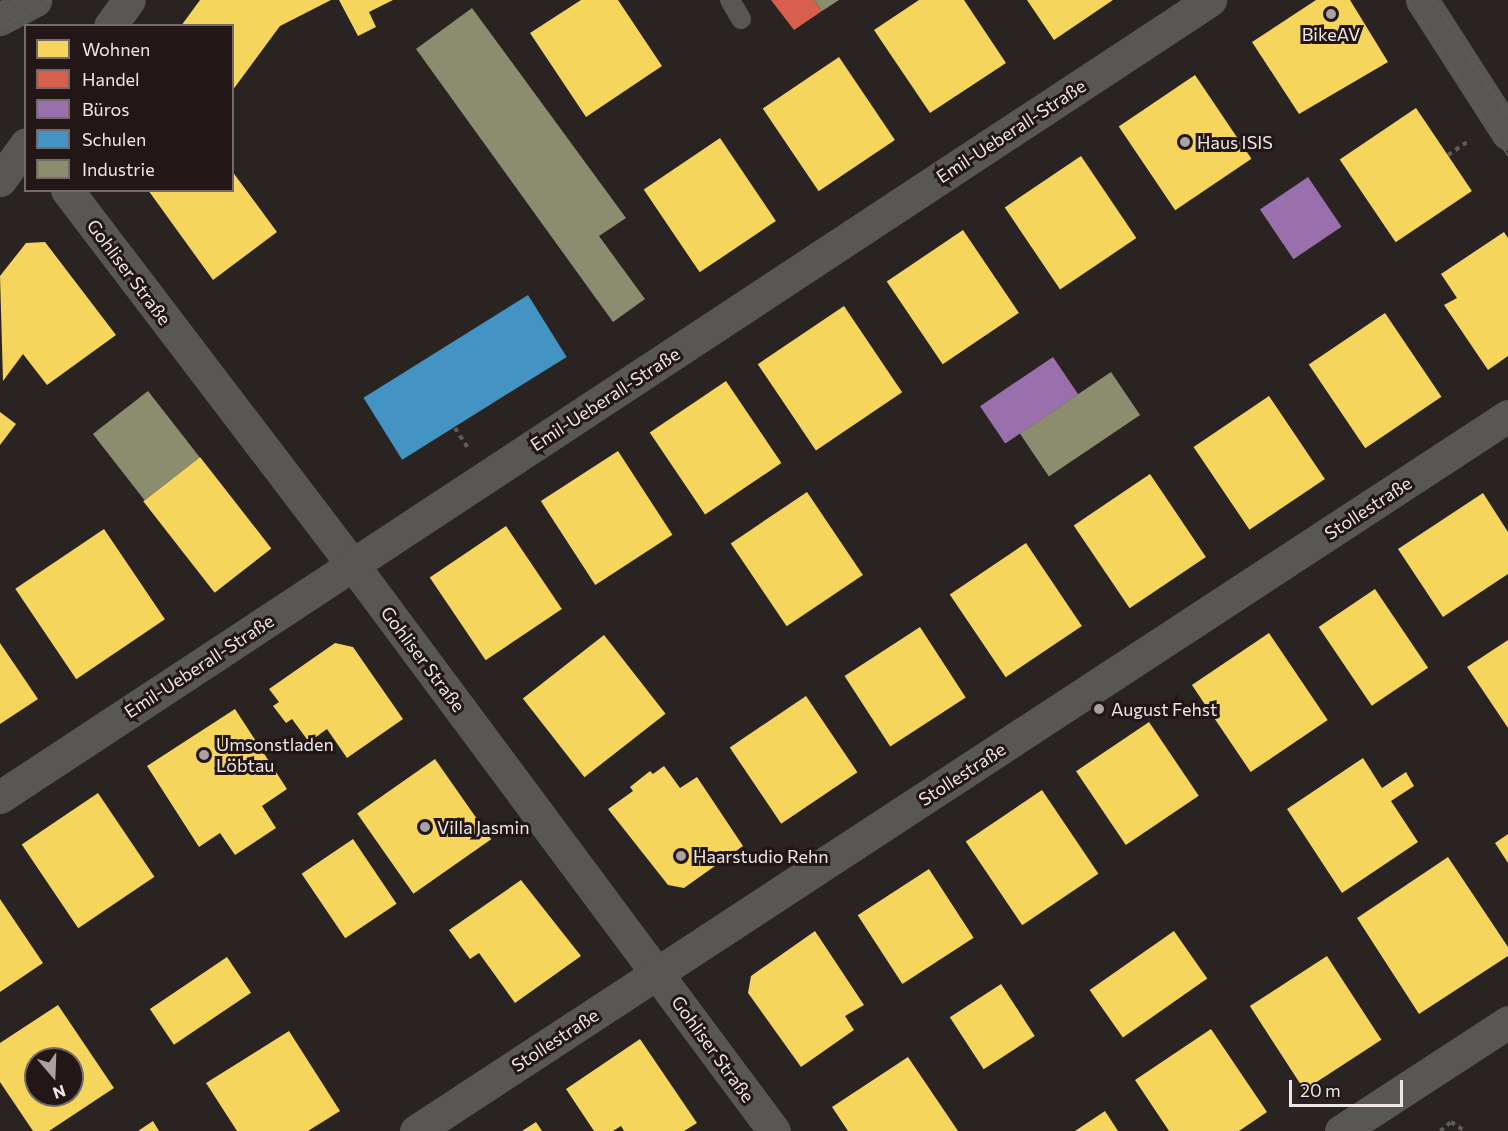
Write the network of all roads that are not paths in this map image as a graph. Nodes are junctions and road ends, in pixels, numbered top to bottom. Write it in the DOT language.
graph roads {
  1 [pos="35,0"];
  2 [pos="129,0"];
  3 [pos="730,0"];
  4 [pos="1210,0"];
  5 [pos="1422,0"];
  6 [pos="0,19"];
  7 [pos="741,19"];
  8 [pos="111,24"];
  9 [pos="1508,134"];
  10 [pos="24,147"];
  11 [pos="0,180"];
  12 [pos="68,192"];
  13 [pos="1508,416"];
  14 [pos="353,565"];
  15 [pos="0,797"];
  16 [pos="657,973"];
  17 [pos="1508,1022"];
  18 [pos="416,1131"];
  19 [pos="774,1131"];
  20 [pos="1341,1131"];
  1 -- 6 [label="street"];
  2 -- 8 [label="street"];
  3 -- 7 [label="lane"];
  4 -- 14 [label="street, Emil-Ueberall-Straße"];
  5 -- 9 [label="street"];
  10 -- 11 [label="street"];
  12 -- 14 [label="street, Gohliser Straße"];
  13 -- 16 [label="street, Stollestraße"];
  14 -- 15 [label="street, Emil-Ueberall-Straße"];
  14 -- 16 [label="street, Gohliser Straße"];
  16 -- 18 [label="street, Stollestraße"];
  16 -- 19 [label="street, Gohliser Straße"];
  17 -- 20 [label="street"];
}
